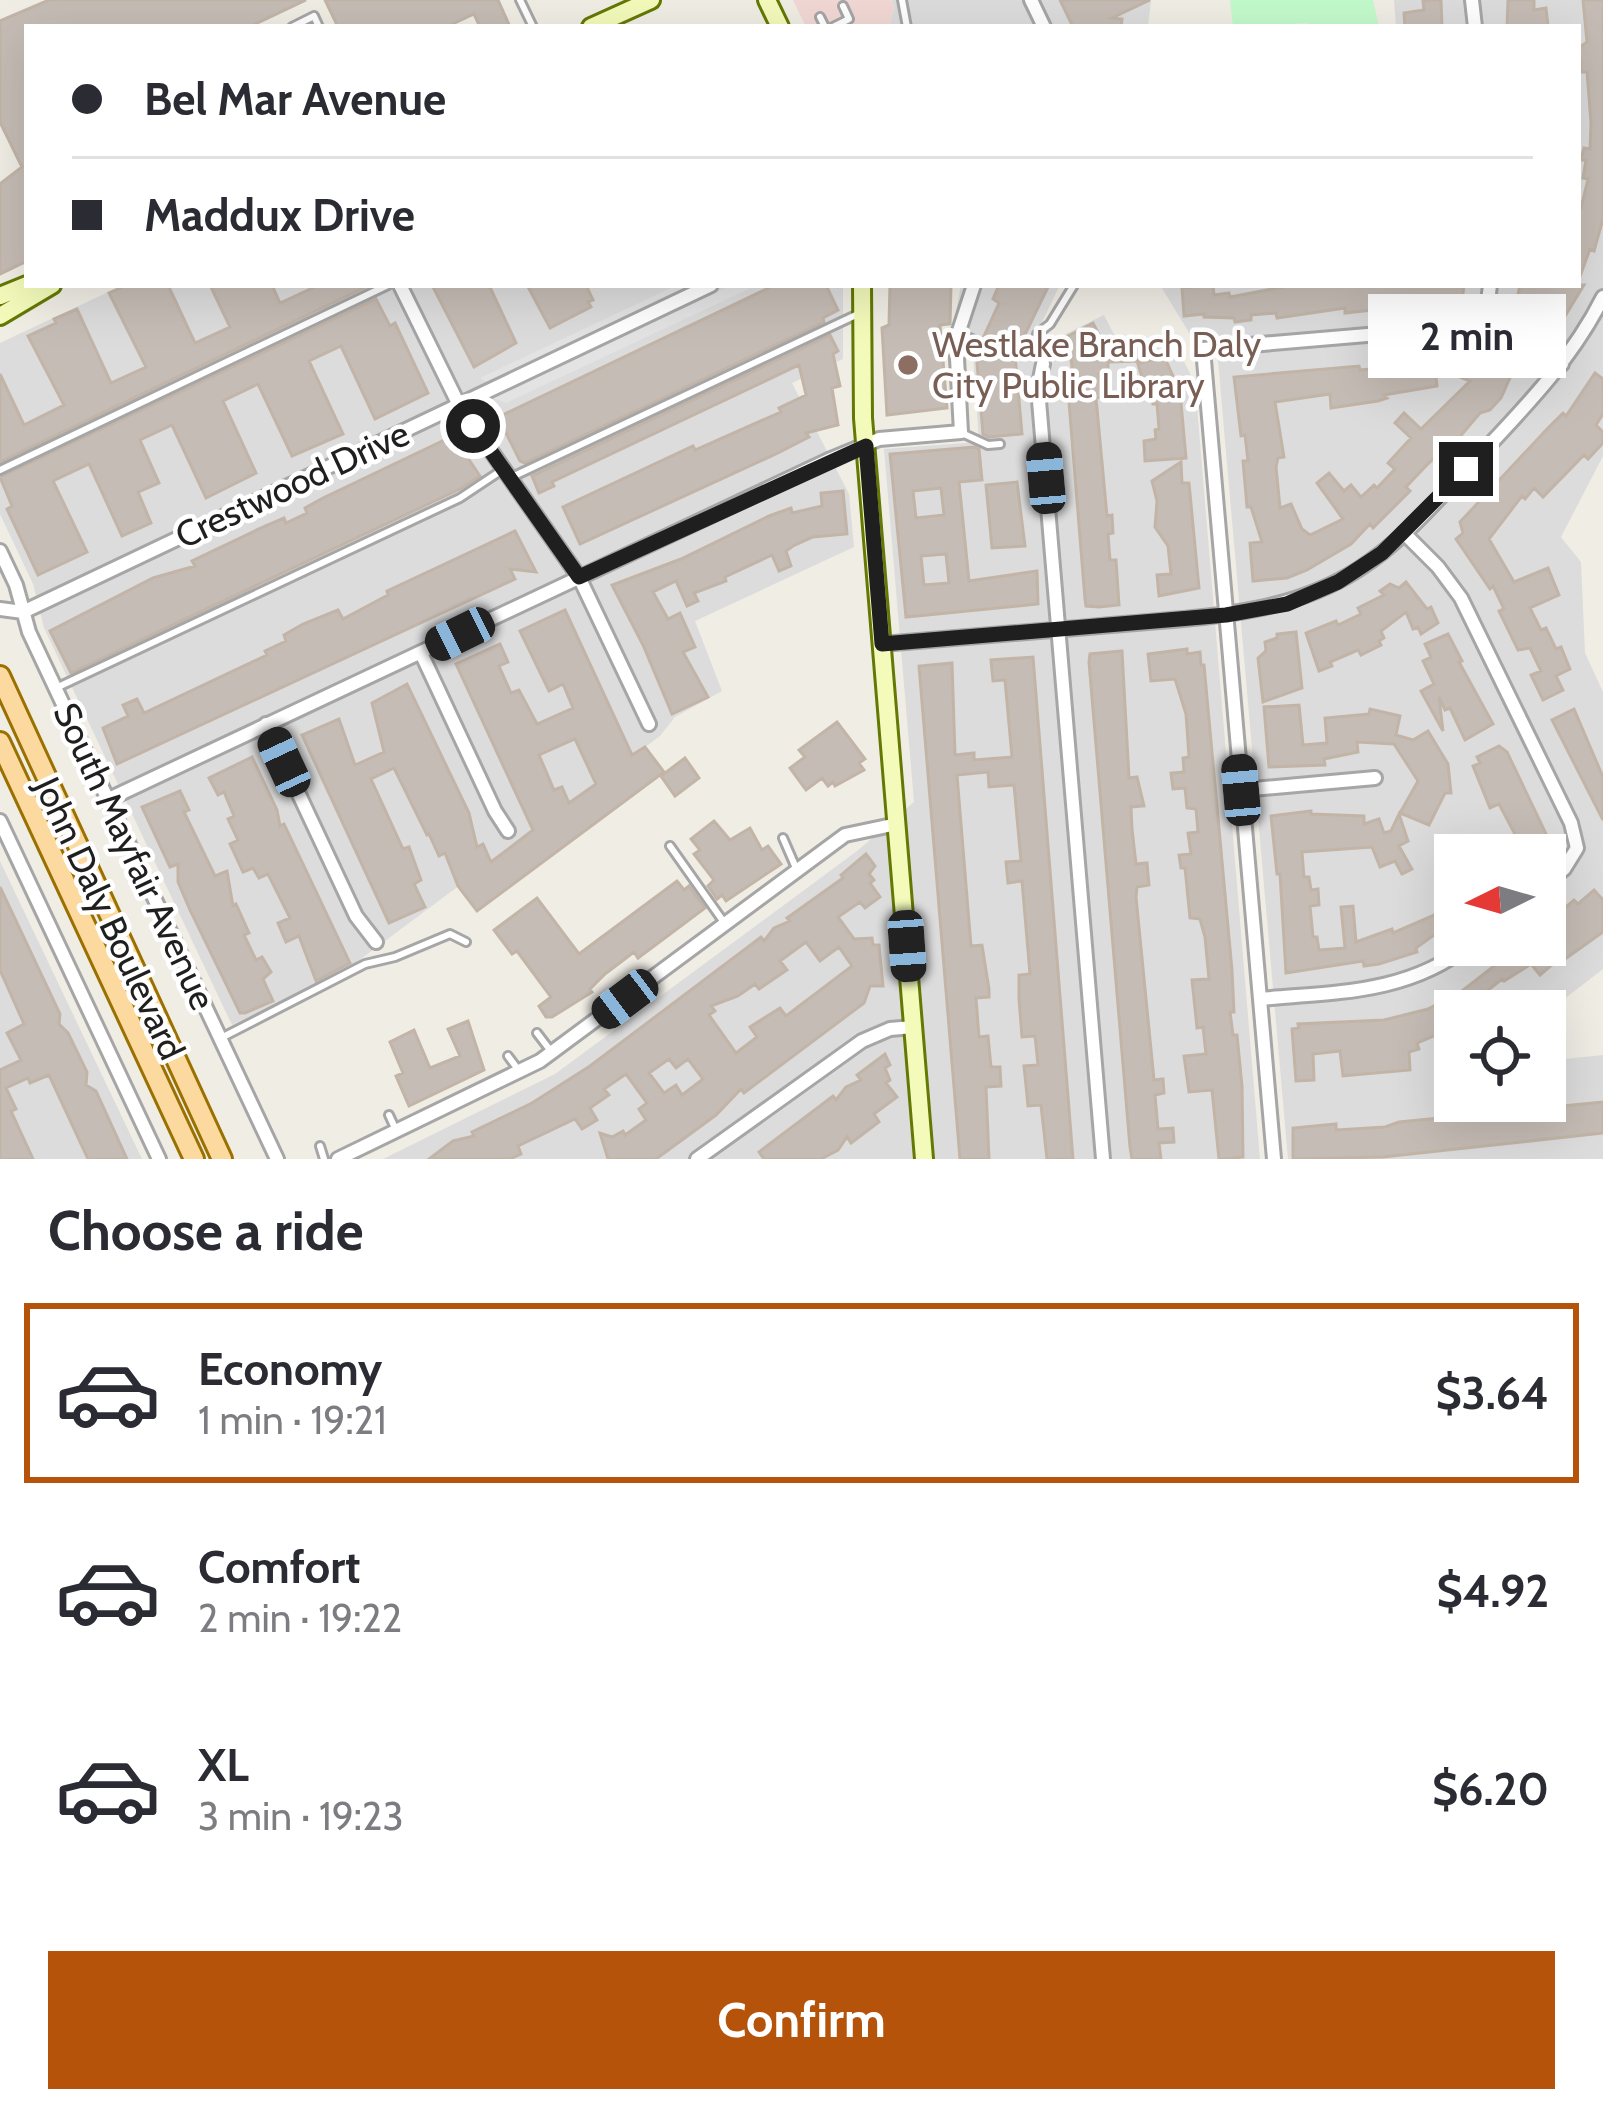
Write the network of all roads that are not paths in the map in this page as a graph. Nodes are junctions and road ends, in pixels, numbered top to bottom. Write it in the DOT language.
graph roads {
  1 [pos="651,0"];
  2 [pos="843,6"];
  3 [pos="820,17"];
  4 [pos="598,24"];
  5 [pos="826,24"];
  6 [pos="836,24"];
  7 [pos="47,288"];
  8 [pos="382,288"];
  9 [pos="401,288"];
  10 [pos="705,288"];
  11 [pos="862,288"];
  12 [pos="973,288"];
  13 [pos="1072,288"];
  14 [pos="1490,288"];
  15 [pos="1603,297"];
  16 [pos="861,313"];
  17 [pos="0,316"];
  18 [pos="1485,327"];
  19 [pos="958,332"];
  20 [pos="990,347"];
  21 [pos="1043,364"];
  22 [pos="1562,364"];
  23 [pos="459,406"];
  24 [pos="961,432"];
  25 [pos="1000,444"];
  26 [pos="866,446"];
  27 [pos="0,470"];
  28 [pos="505,474"];
  29 [pos="1404,533"];
  30 [pos="0,551"];
  31 [pos="579,577"];
  32 [pos="0,609"];
  33 [pos="22,612"];
  34 [pos="1226,615"];
  35 [pos="1059,629"];
  36 [pos="882,644"];
  37 [pos="421,653"];
  38 [pos="0,676"];
  39 [pos="56,688"];
  40 [pos="266,724"];
  41 [pos="649,724"];
  42 [pos="0,742"];
  43 [pos="1375,778"];
  44 [pos="1241,790"];
  45 [pos="109,800"];
  46 [pos="0,821"];
  47 [pos="898,824"];
  48 [pos="508,832"];
  49 [pos="783,838"];
  50 [pos="670,846"];
  51 [pos="1566,865"];
  52 [pos="797,871"];
  53 [pos="725,924"];
  54 [pos="466,942"];
  55 [pos="376,943"];
  56 [pos="1439,966"];
  57 [pos="1260,999"];
  58 [pos="913,1027"];
  59 [pos="537,1033"];
  60 [pos="220,1038"];
  61 [pos="552,1053"];
  62 [pos="508,1056"];
  63 [pos="520,1072"];
  64 [pos="389,1114"];
  65 [pos="396,1131"];
  66 [pos="320,1146"];
  67 [pos="159,1159"];
  68 [pos="194,1159"];
  69 [pos="222,1159"];
  70 [pos="277,1159"];
  71 [pos="324,1159"];
  72 [pos="338,1159"];
  73 [pos="697,1159"];
  74 [pos="924,1159"];
  75 [pos="1103,1159"];
  76 [pos="1274,1159"];
  1 -- 4 [label="street"];
  2 -- 6 [label="lane"];
  3 -- 5 [label="lane"];
  7 -- 17 [label="street"];
  8 -- 27 [label="lane"];
  9 -- 23 [label="street"];
  10 -- 23 [label="street, Crestwood Drive"];
  11 -- 16 [label="street"];
  12 -- 19 [label="street"];
  13 -- 21 [label="lane"];
  14 -- 18 [label="street"];
  15 -- 22 [label="street"];
  16 -- 26 [label="street"];
  16 -- 28 [label="lane"];
  18 -- 22 [label="street"];
  18 -- 34 [label="street"];
  19 -- 20 [label="lane"];
  19 -- 24 [label="street"];
  21 -- 35 [label="street"];
  22 -- 29 [label="street"];
  23 -- 28 [label="street"];
  23 -- 33 [label="street, Crestwood Drive"];
  24 -- 25 [label="lane"];
  24 -- 26 [label="street"];
  26 -- 31 [label="street"];
  26 -- 36 [label="street"];
  28 -- 31 [label="street"];
  28 -- 39 [label="lane"];
  29 -- 34 [label="street"];
  29 -- 51 [label="street"];
  30 -- 33 [label="street, South Mayfair Avenue"];
  31 -- 37 [label="street"];
  31 -- 41 [label="street"];
  32 -- 33 [label="street"];
  33 -- 39 [label="street, South Mayfair Avenue"];
  34 -- 35 [label="street"];
  34 -- 44 [label="street"];
  35 -- 36 [label="street"];
  35 -- 75 [label="street"];
  36 -- 47 [label="street"];
  37 -- 40 [label="street"];
  37 -- 48 [label="street"];
  38 -- 69 [label="main road, John Daly Boulevard"];
  39 -- 45 [label="street, South Mayfair Avenue"];
  40 -- 45 [label="street"];
  40 -- 55 [label="street"];
  42 -- 68 [label="main road, John Daly Boulevard"];
  43 -- 44 [label="street"];
  44 -- 57 [label="street"];
  45 -- 60 [label="street, South Mayfair Avenue"];
  46 -- 67 [label="street"];
  47 -- 52 [label="street"];
  47 -- 58 [label="street"];
  49 -- 52 [label="lane"];
  50 -- 53 [label="lane"];
  52 -- 53 [label="street"];
  53 -- 61 [label="street"];
  54 -- 60 [label="lane"];
  56 -- 57 [label="street"];
  57 -- 76 [label="street"];
  58 -- 73 [label="street"];
  58 -- 74 [label="street"];
  59 -- 61 [label="lane"];
  60 -- 70 [label="street, South Mayfair Avenue"];
  61 -- 63 [label="street"];
  62 -- 63 [label="lane"];
  63 -- 65 [label="street"];
  64 -- 65 [label="lane"];
  65 -- 72 [label="street"];
  66 -- 71 [label="lane"];
}
